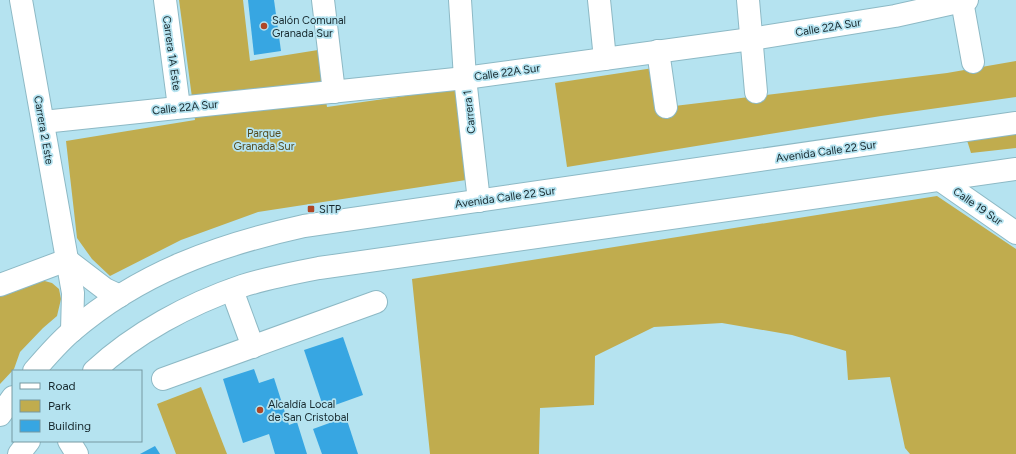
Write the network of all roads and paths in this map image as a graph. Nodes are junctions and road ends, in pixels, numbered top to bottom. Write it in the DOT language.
graph roads {
  1 [pos="21,0"];
  2 [pos="164,0"];
  3 [pos="323,0"];
  4 [pos="460,0"];
  5 [pos="599,0"];
  6 [pos="748,0"];
  7 [pos="964,0"];
  8 [pos="751,38"];
  9 [pos="658,51"];
  10 [pos="605,59"];
  11 [pos="973,62"];
  12 [pos="465,78"];
  13 [pos="334,92"];
  14 [pos="756,92"];
  15 [pos="179,107"];
  16 [pos="666,107"];
  17 [pos="43,122"];
  18 [pos="1016,123"];
  19 [pos="1016,169"];
  20 [pos="940,180"];
  21 [pos="479,200"];
  22 [pos="1016,233"];
  23 [pos="67,260"];
  24 [pos="0,285"];
  25 [pos="232,290"];
  26 [pos="120,296"];
  27 [pos="376,302"];
  28 [pos="72,331"];
  29 [pos="253,347"];
  30 [pos="35,370"];
  31 [pos="95,370"];
  32 [pos="163,379"];
  33 [pos="12,398"];
  34 [pos="12,398"];
  35 [pos="0,404"];
  36 [pos="0,415"];
  37 [pos="28,442"];
  38 [pos="70,442"];
  39 [pos="19,454"];
  40 [pos="77,454"];
  1 -- 17 [label="main road, Carrera 2 Este"];
  2 -- 15 [label="main road, Carrera 1A Este"];
  3 -- 13 [label="main road"];
  4 -- 12 [label="main road, Carrera 1"];
  5 -- 10 [label="main road"];
  6 -- 8 [label="main road"];
  7 -- 8 [label="main road, Calle 22A Sur"];
  7 -- 11 [label="main road"];
  8 -- 9 [label="main road, Calle 22A Sur"];
  8 -- 14 [label="main road"];
  9 -- 10 [label="main road, Calle 22A Sur"];
  9 -- 16 [label="main road"];
  10 -- 12 [label="main road, Calle 22A Sur"];
  12 -- 13 [label="main road, Calle 22A Sur"];
  12 -- 21 [label="main road, Carrera 1"];
  13 -- 15 [label="main road, Calle 22A Sur"];
  15 -- 17 [label="main road, Calle 22A Sur"];
  17 -- 23 [label="main road, Carrera 2 Este"];
  18 -- 21 [label="main road, Avenida Calle 22 Sur"];
  19 -- 20 [label="main road"];
  20 -- 22 [label="main road, Calle 19 Sur"];
  20 -- 25 [label="main road"];
  21 -- 26 [label="main road, Avenida Calle 22 Sur"];
  23 -- 24 [label="main road"];
  23 -- 26 [label="main road"];
  23 -- 28 [label="main road, Carrera 2 Este"];
  25 -- 29 [label="main road"];
  25 -- 31 [label="main road"];
  26 -- 28 [label="main road, Avenida Calle 22 Sur"];
  27 -- 29 [label="main road"];
  28 -- 30 [label="main road, Avenida Calle 22 Sur"];
  29 -- 32 [label="main road"];
  33 -- 35 [label="main road"];
  34 -- 36 [label="main road"];
  37 -- 39 [label="main road"];
  38 -- 40 [label="main road"];
}
